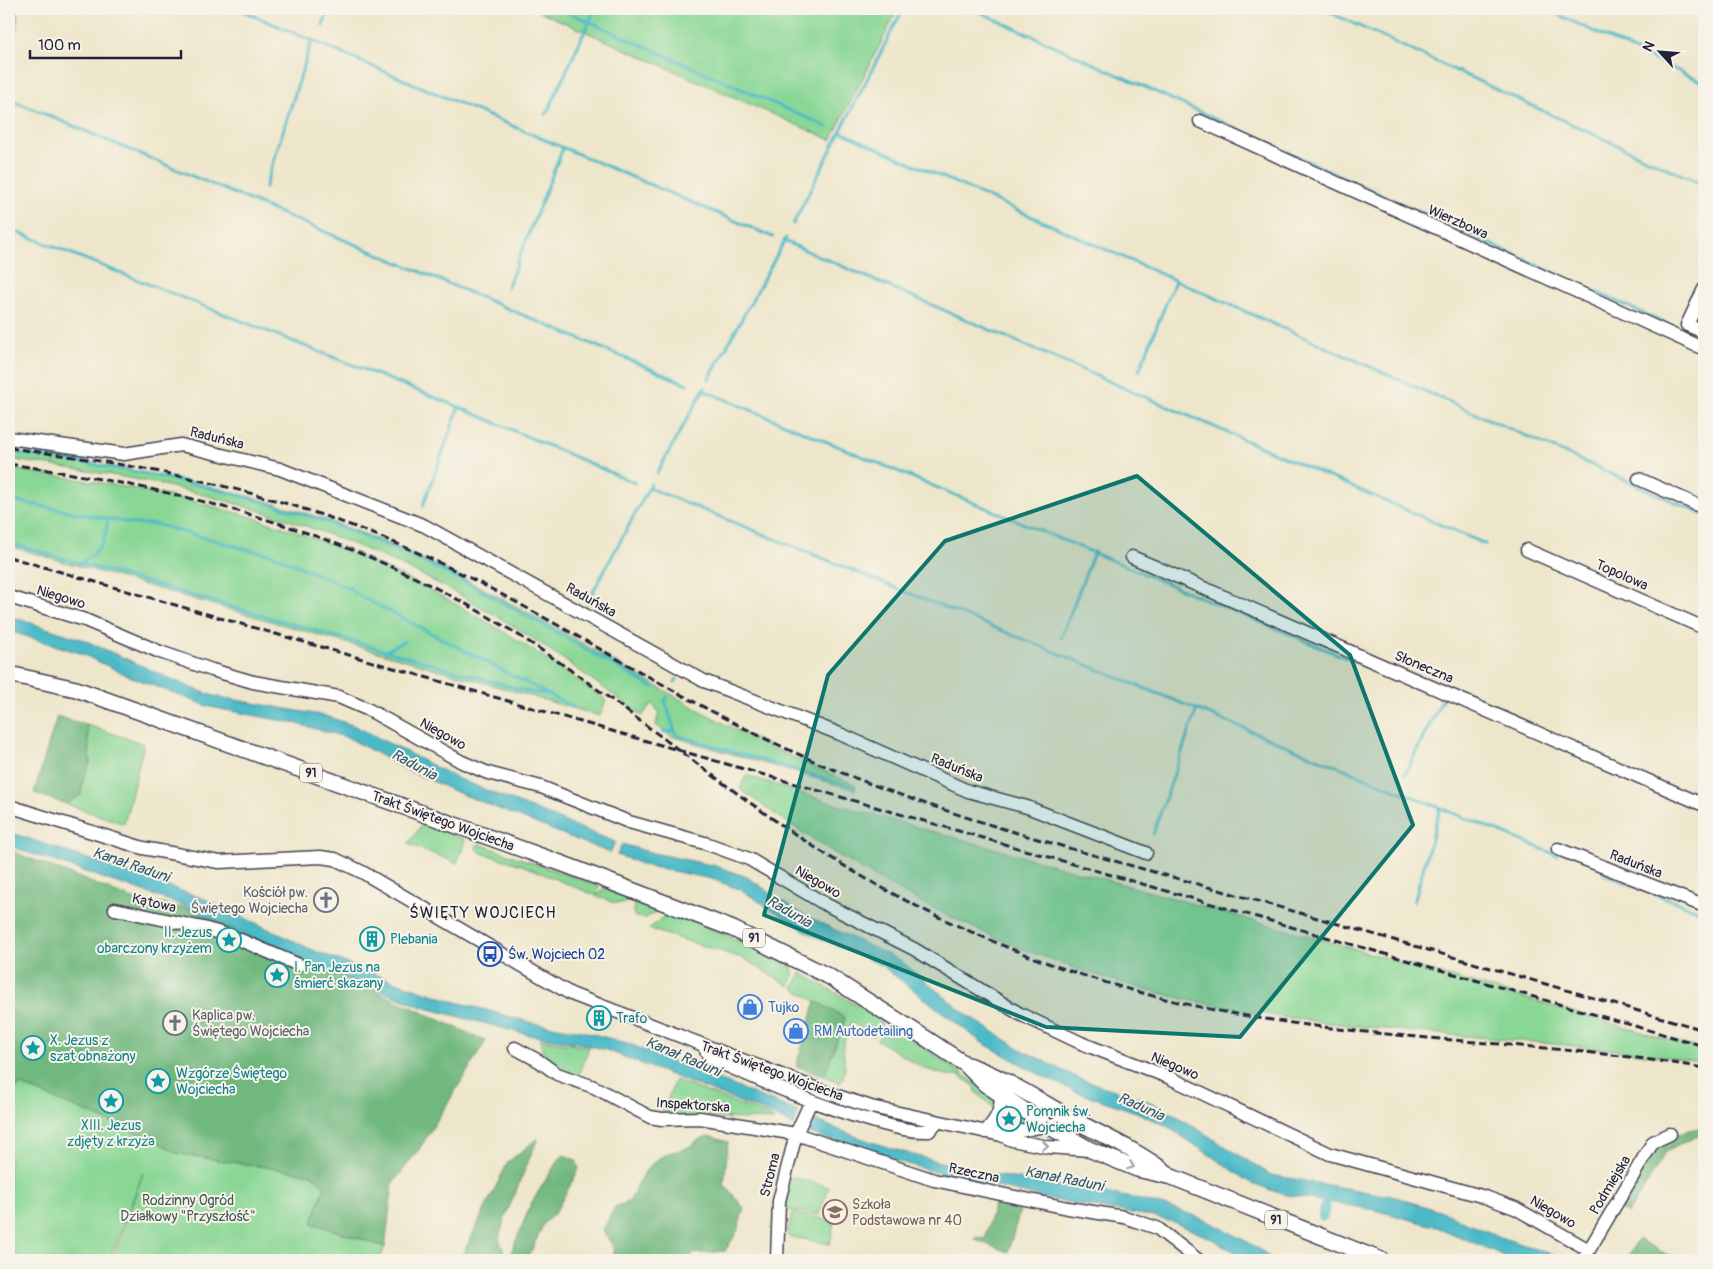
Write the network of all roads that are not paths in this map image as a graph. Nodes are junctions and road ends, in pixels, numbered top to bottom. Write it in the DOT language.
graph roads {
  1 [pos="1200,122"];
  2 [pos="1704,289"];
  3 [pos="1704,332"];
  4 [pos="1704,350"];
  5 [pos="9,438"];
  6 [pos="1639,479"];
  7 [pos="1704,508"];
  8 [pos="1526,550"];
  9 [pos="1132,557"];
  10 [pos="9,598"];
  11 [pos="1704,628"];
  12 [pos="9,674"];
  13 [pos="1704,805"];
  14 [pos="9,806"];
  15 [pos="1558,849"];
  16 [pos="1146,854"];
  17 [pos="1704,906"];
  18 [pos="115,910"];
  19 [pos="299,965"];
  20 [pos="704,1046"];
  21 [pos="515,1048"];
  22 [pos="965,1064"];
  23 [pos="1000,1094"];
  24 [pos="808,1107"];
  25 [pos="1073,1120"];
  26 [pos="936,1122"];
  27 [pos="1046,1125"];
  28 [pos="797,1132"];
  29 [pos="985,1132"];
  30 [pos="1670,1134"];
  31 [pos="1001,1135"];
  32 [pos="1091,1150"];
  33 [pos="1172,1177"];
  34 [pos="1586,1255"];
  35 [pos="777,1260"];
  36 [pos="1198,1260"];
  37 [pos="1381,1260"];
  1 -- 4 [label="street, Wierzbowa"];
  2 -- 3 [label="street"];
  5 -- 16 [label="street, Raduńska"];
  6 -- 7 [label="street"];
  8 -- 11 [label="street, Topolowa"];
  9 -- 13 [label="street, Słoneczna"];
  10 -- 34 [label="street, Niegowo"];
  12 -- 22 [label="main road, Trakt Świętego Wojciecha / 91"];
  14 -- 20 [label="street, Trakt Świętego Wojciecha"];
  15 -- 17 [label="street, Raduńska"];
  18 -- 19 [label="street, Kątowa"];
  20 -- 24 [label="street"];
  20 -- 26 [label="street, Trakt Świętego Wojciecha"];
  21 -- 28 [label="street, Inspektorska"];
  22 -- 23 [label="main road, Trakt Świętego Wojciecha / 91"];
  22 -- 25 [label="main road, Trakt Świętego Wojciecha / 91"];
  23 -- 27 [label="main road, Trakt Świętego Wojciecha / 91"];
  23 -- 29 [label="street"];
  24 -- 26 [label="street"];
  24 -- 28 [label="street, Stroma"];
  25 -- 27 [label="street, Trakt Świętego Wojciecha"];
  25 -- 33 [label="main road, Trakt Świętego Wojciecha / 91"];
  26 -- 29 [label="street, Trakt Świętego Wojciecha"];
  27 -- 31 [label="street, Trakt Świętego Wojciecha"];
  27 -- 32 [label="main road, Trakt Świętego Wojciecha / 91"];
  28 -- 35 [label="street, Stroma"];
  28 -- 36 [label="street, Rzeczna"];
  29 -- 31 [label="street, Trakt Świętego Wojciecha"];
  30 -- 34 [label="street, Podmiejska"];
  31 -- 32 [label="street, Trakt Świętego Wojciecha, one-way"];
  32 -- 33 [label="main road, Trakt Świętego Wojciecha / 91, one-way"];
  33 -- 37 [label="main road, Trakt Świętego Wojciecha / 91"];
}
